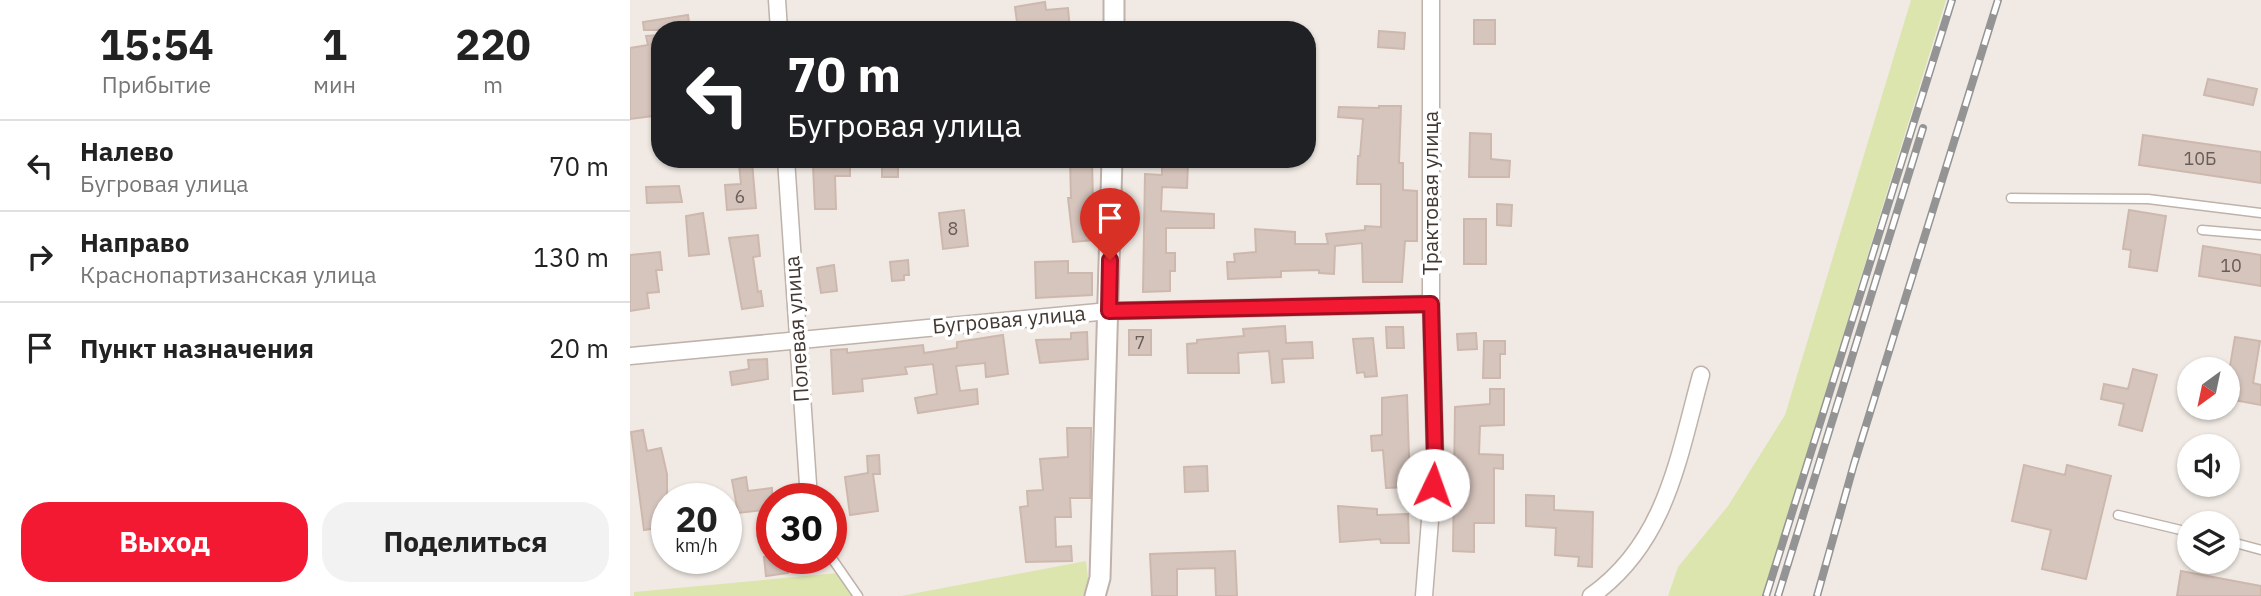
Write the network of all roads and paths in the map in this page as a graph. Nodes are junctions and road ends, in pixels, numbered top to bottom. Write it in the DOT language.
graph roads {
  1 [pos="777,0"];
  2 [pos="1114,0"];
  3 [pos="1430,0"];
  4 [pos="778,21"];
  5 [pos="1114,21"];
  6 [pos="786,168"];
  7 [pos="1112,168"];
  8 [pos="2011,198"];
  9 [pos="2261,213"];
  10 [pos="2203,230"];
  11 [pos="2261,235"];
  12 [pos="1431,304"];
  13 [pos="1109,311"];
  14 [pos="796,339"];
  15 [pos="630,356"];
  16 [pos="1701,375"];
  17 [pos="807,483"];
  18 [pos="2118,515"];
  19 [pos="2177,529"];
  20 [pos="2240,544"];
  21 [pos="2261,550"];
  22 [pos="843,574"];
  23 [pos="858,596"];
  24 [pos="1095,596"];
  25 [pos="1424,596"];
  26 [pos="1591,596"];
  1 -- 4 [label="street"];
  2 -- 5 [label="street"];
  3 -- 12 [label="street, Трактовая улица"];
  6 -- 14 [label="street, Полевая улица"];
  7 -- 13 [label="street"];
  8 -- 9 [label="lane"];
  10 -- 11 [label="lane"];
  12 -- 13 [label="street, Бугровая улица"];
  12 -- 25 [label="street, Трактовая улица"];
  13 -- 14 [label="street, Бугровая улица"];
  13 -- 24 [label="street"];
  14 -- 15 [label="street, Бугровая улица"];
  14 -- 17 [label="street, Полевая улица"];
  16 -- 26 [label="street"];
  18 -- 19 [label="lane"];
  20 -- 21 [label="lane"];
  22 -- 23 [label="lane"];
}
